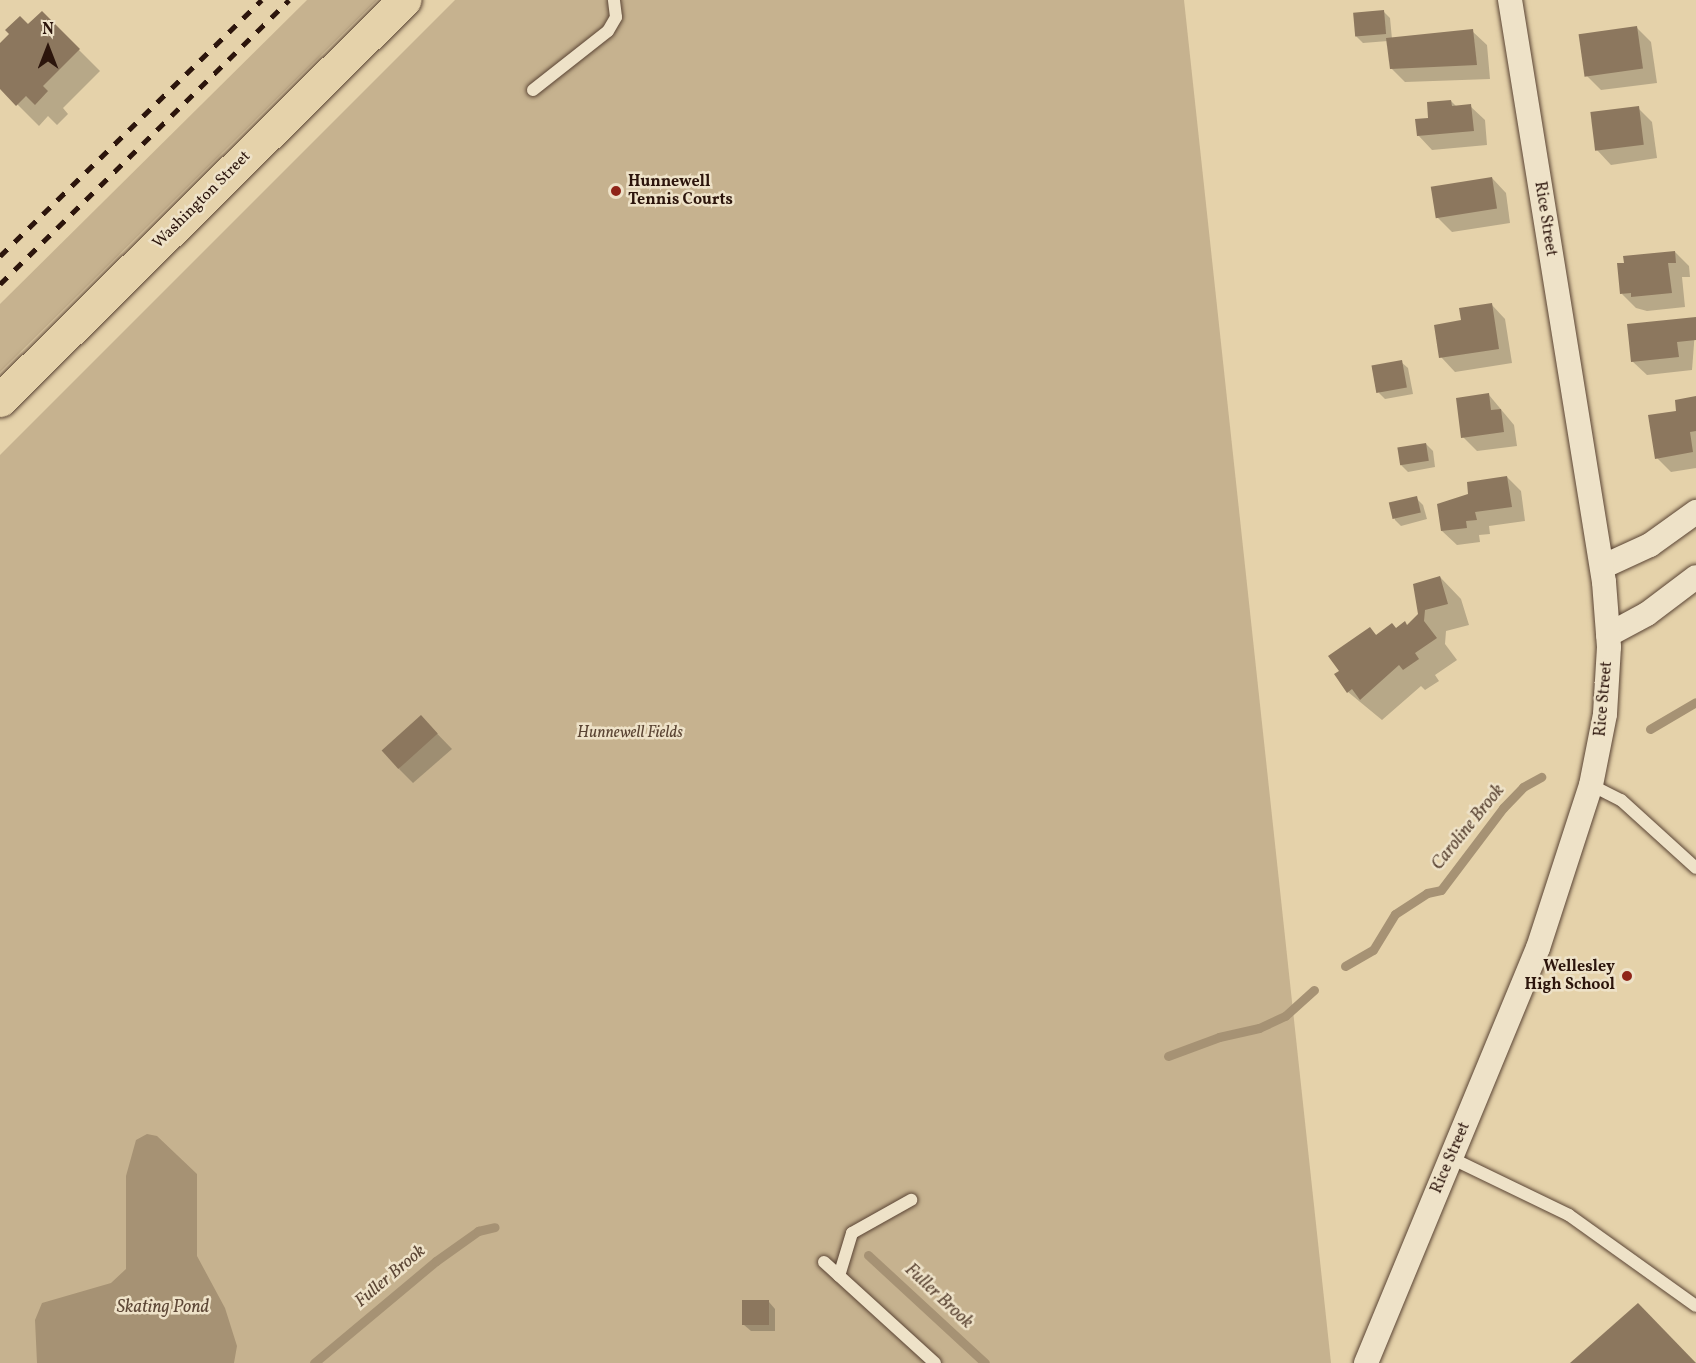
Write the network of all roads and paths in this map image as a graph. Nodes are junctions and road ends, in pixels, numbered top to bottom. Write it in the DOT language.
graph roads {
  1 [pos="404,0"];
  2 [pos="614,0"];
  3 [pos="1509,0"];
  4 [pos="533,90"];
  5 [pos="0,400"];
  6 [pos="1696,512"];
  7 [pos="1602,567"];
  8 [pos="1696,577"];
  9 [pos="1608,635"];
  10 [pos="1592,785"];
  11 [pos="1696,868"];
  12 [pos="1451,1158"];
  13 [pos="911,1200"];
  14 [pos="824,1262"];
  15 [pos="839,1276"];
  16 [pos="1696,1306"];
  17 [pos="935,1363"];
  18 [pos="1366,1363"];
  1 -- 5 [label="main road, Washington Street"];
  2 -- 4 [label="lane"];
  3 -- 7 [label="street, Rice Street"];
  6 -- 7 [label="street"];
  7 -- 9 [label="street, Rice Street"];
  8 -- 9 [label="street"];
  9 -- 10 [label="street, Rice Street"];
  10 -- 11 [label="lane"];
  10 -- 12 [label="street, Rice Street"];
  12 -- 16 [label="lane"];
  12 -- 18 [label="street, Rice Street"];
  13 -- 15 [label="lane"];
  14 -- 15 [label="lane"];
  15 -- 17 [label="lane"];
}
